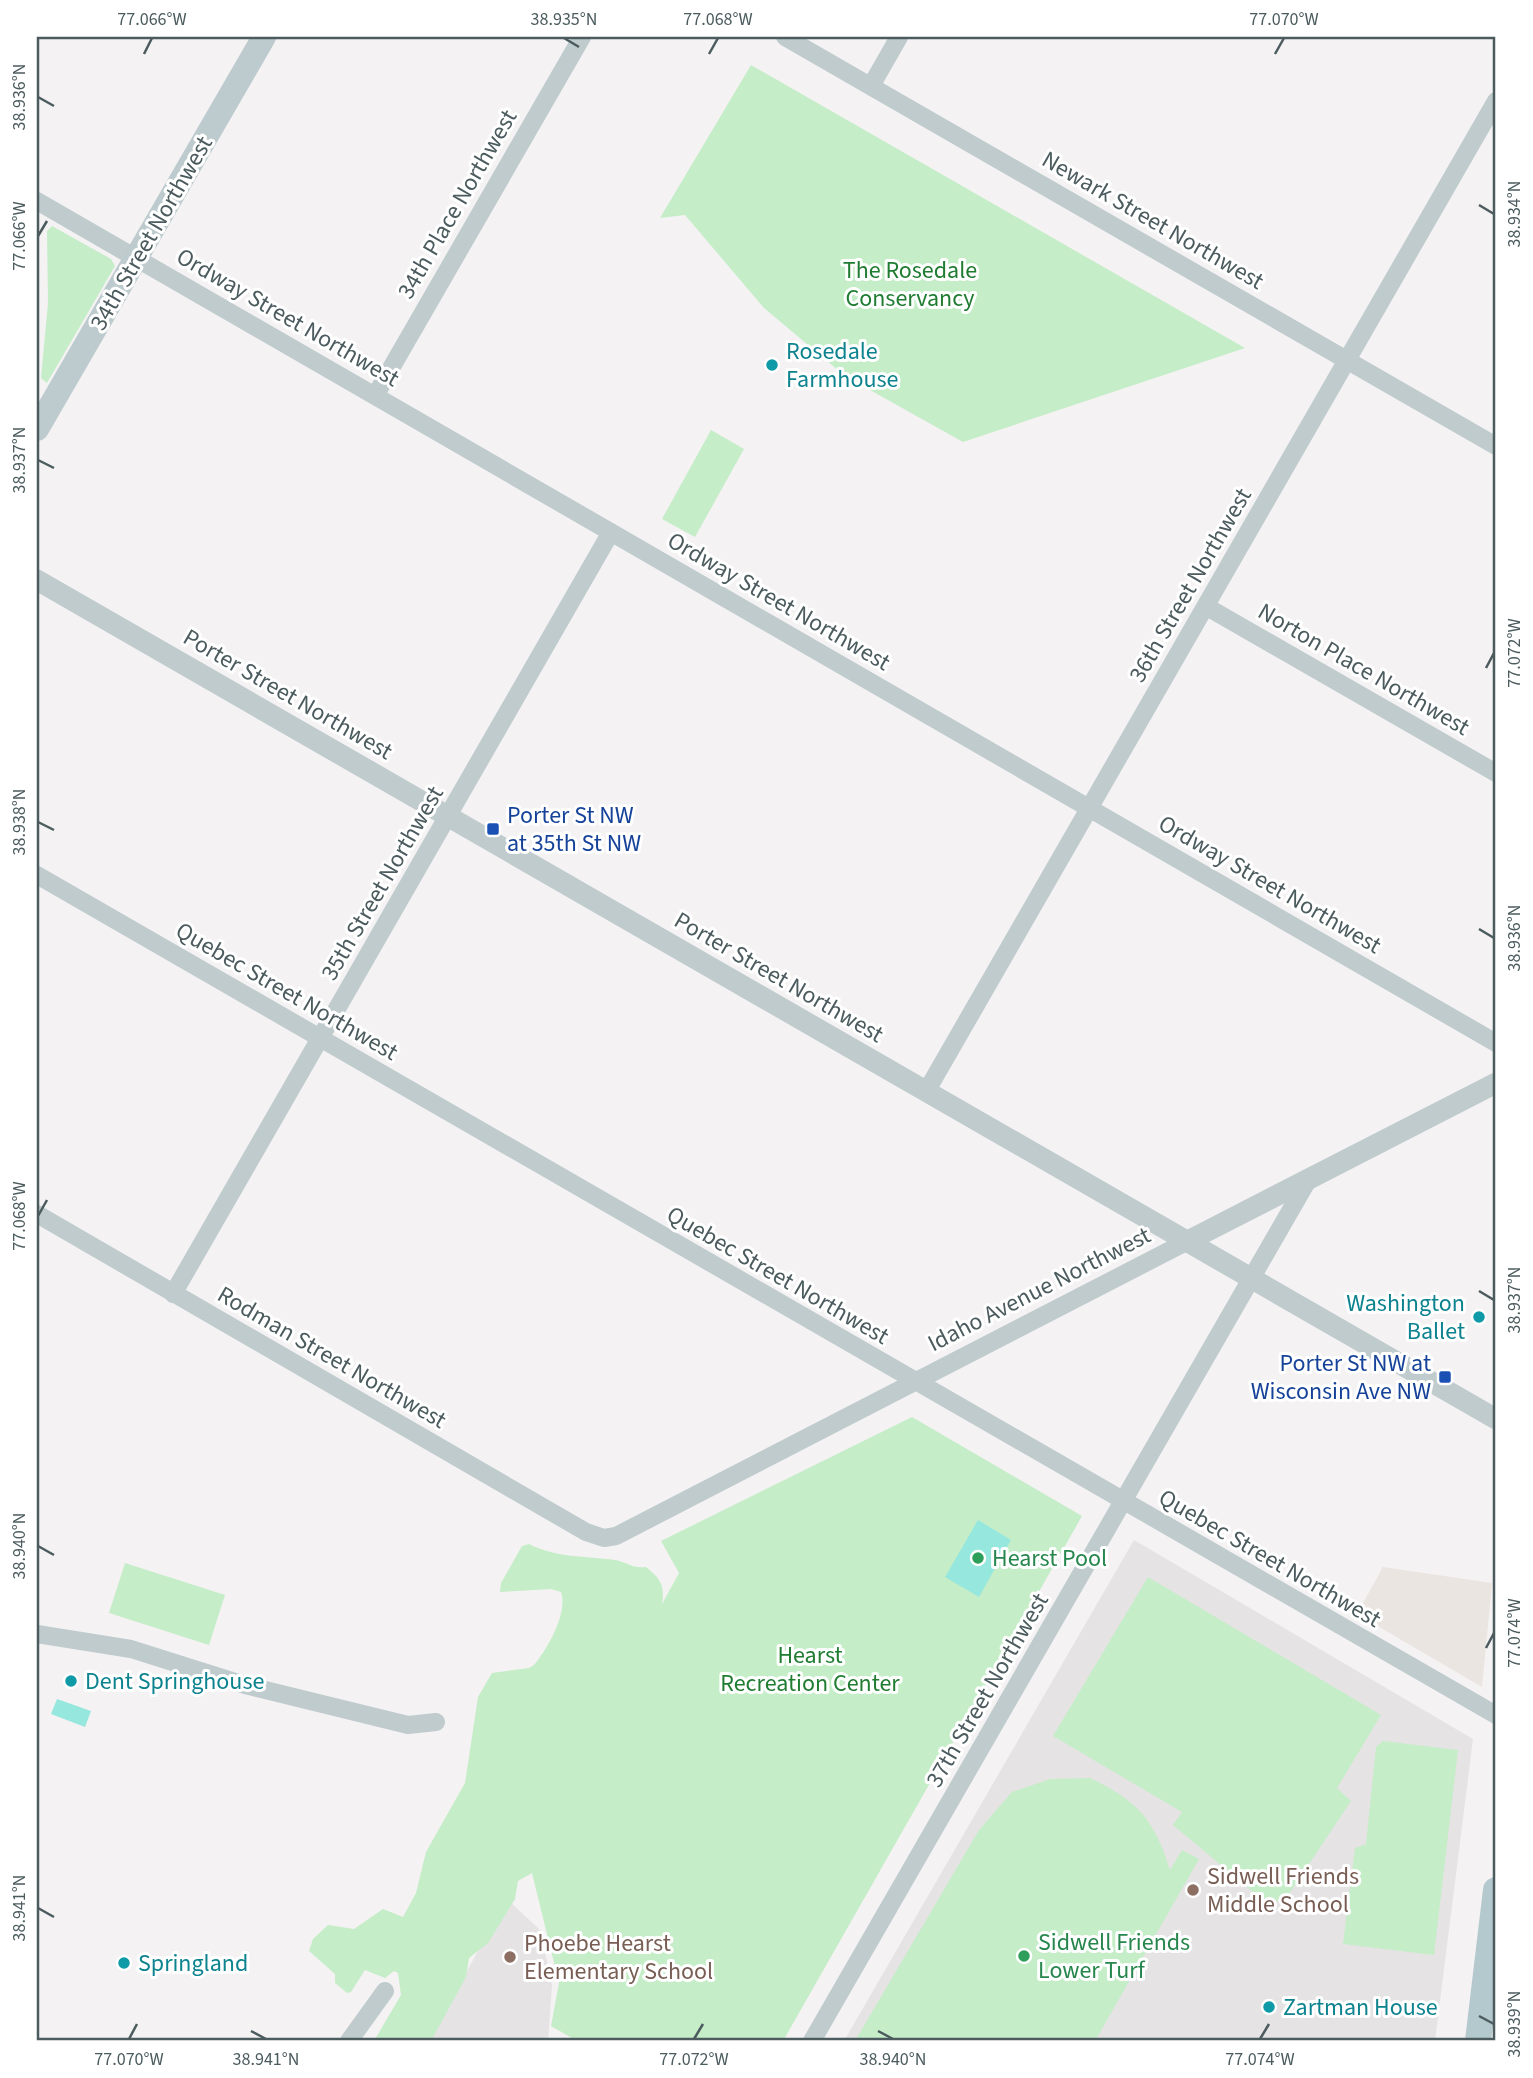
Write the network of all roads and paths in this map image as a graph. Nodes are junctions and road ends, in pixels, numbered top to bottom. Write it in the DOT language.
graph roads {
  1 [pos="264,37"];
  2 [pos="582,37"];
  3 [pos="785,37"];
  4 [pos="900,37"];
  5 [pos="871,86"];
  6 [pos="1496,101"];
  7 [pos="37,201"];
  8 [pos="136,258"];
  9 [pos="1348,360"];
  10 [pos="375,396"];
  11 [pos="37,429"];
  12 [pos="1496,446"];
  13 [pos="611,532"];
  14 [pos="37,580"];
  15 [pos="1207,607"];
  16 [pos="1496,773"];
  17 [pos="1089,808"];
  18 [pos="448,817"];
  19 [pos="37,875"];
  20 [pos="320,1039"];
  21 [pos="1496,1043"];
  22 [pos="1496,1083"];
  23 [pos="926,1092"];
  24 [pos="1308,1180"];
  25 [pos="37,1214"];
  26 [pos="1186,1242"];
  27 [pos="1251,1279"];
  28 [pos="173,1294"];
  29 [pos="915,1382"];
  30 [pos="1496,1419"];
  31 [pos="1124,1502"];
  32 [pos="604,1538"];
  33 [pos="37,1634"];
  34 [pos="1496,1715"];
  35 [pos="436,1722"];
  36 [pos="1496,1890"];
  37 [pos="385,1991"];
  38 [pos="349,2041"];
  39 [pos="812,2041"];
  40 [pos="1478,2041"];
  1 -- 8 [label="main road, 34th Street Northwest"];
  2 -- 10 [label="street, 34th Place Northwest"];
  3 -- 5 [label="street, Newark Street Northwest"];
  4 -- 5 [label="street"];
  5 -- 9 [label="street, Newark Street Northwest"];
  6 -- 9 [label="street, 36th Street Northwest"];
  7 -- 8 [label="street, Ordway Street Northwest"];
  8 -- 10 [label="street, Ordway Street Northwest"];
  8 -- 11 [label="main road, 34th Street Northwest"];
  9 -- 12 [label="street, Newark Street Northwest"];
  9 -- 15 [label="street, 36th Street Northwest"];
  10 -- 13 [label="street, Ordway Street Northwest"];
  13 -- 17 [label="street, Ordway Street Northwest"];
  13 -- 18 [label="street, 35th Street Northwest"];
  14 -- 18 [label="street, Porter Street Northwest"];
  15 -- 16 [label="street, Norton Place Northwest"];
  15 -- 17 [label="street, 36th Street Northwest"];
  17 -- 21 [label="street, Ordway Street Northwest"];
  17 -- 23 [label="street, 36th Street Northwest"];
  18 -- 20 [label="street, 35th Street Northwest"];
  18 -- 23 [label="street, Porter Street Northwest"];
  19 -- 20 [label="street, Quebec Street Northwest"];
  20 -- 28 [label="street, 35th Street Northwest"];
  20 -- 29 [label="street, Quebec Street Northwest"];
  22 -- 24 [label="street, Idaho Avenue Northwest"];
  23 -- 26 [label="street, Porter Street Northwest"];
  24 -- 26 [label="street, Idaho Avenue Northwest"];
  24 -- 27 [label="street, 37th Street Northwest"];
  25 -- 28 [label="street, Rodman Street Northwest"];
  26 -- 27 [label="street, Porter Street Northwest"];
  26 -- 29 [label="street, Idaho Avenue Northwest"];
  27 -- 30 [label="street, Porter Street Northwest"];
  27 -- 31 [label="street, 37th Street Northwest"];
  28 -- 32 [label="street, Rodman Street Northwest"];
  29 -- 31 [label="street, Quebec Street Northwest"];
  29 -- 32 [label="street, Idaho Avenue Northwest"];
  31 -- 34 [label="street, Quebec Street Northwest"];
  31 -- 39 [label="street, 37th Street Northwest"];
  33 -- 35 [label="street"];
  36 -- 40 [label="main road"];
  37 -- 38 [label="street"];
}
